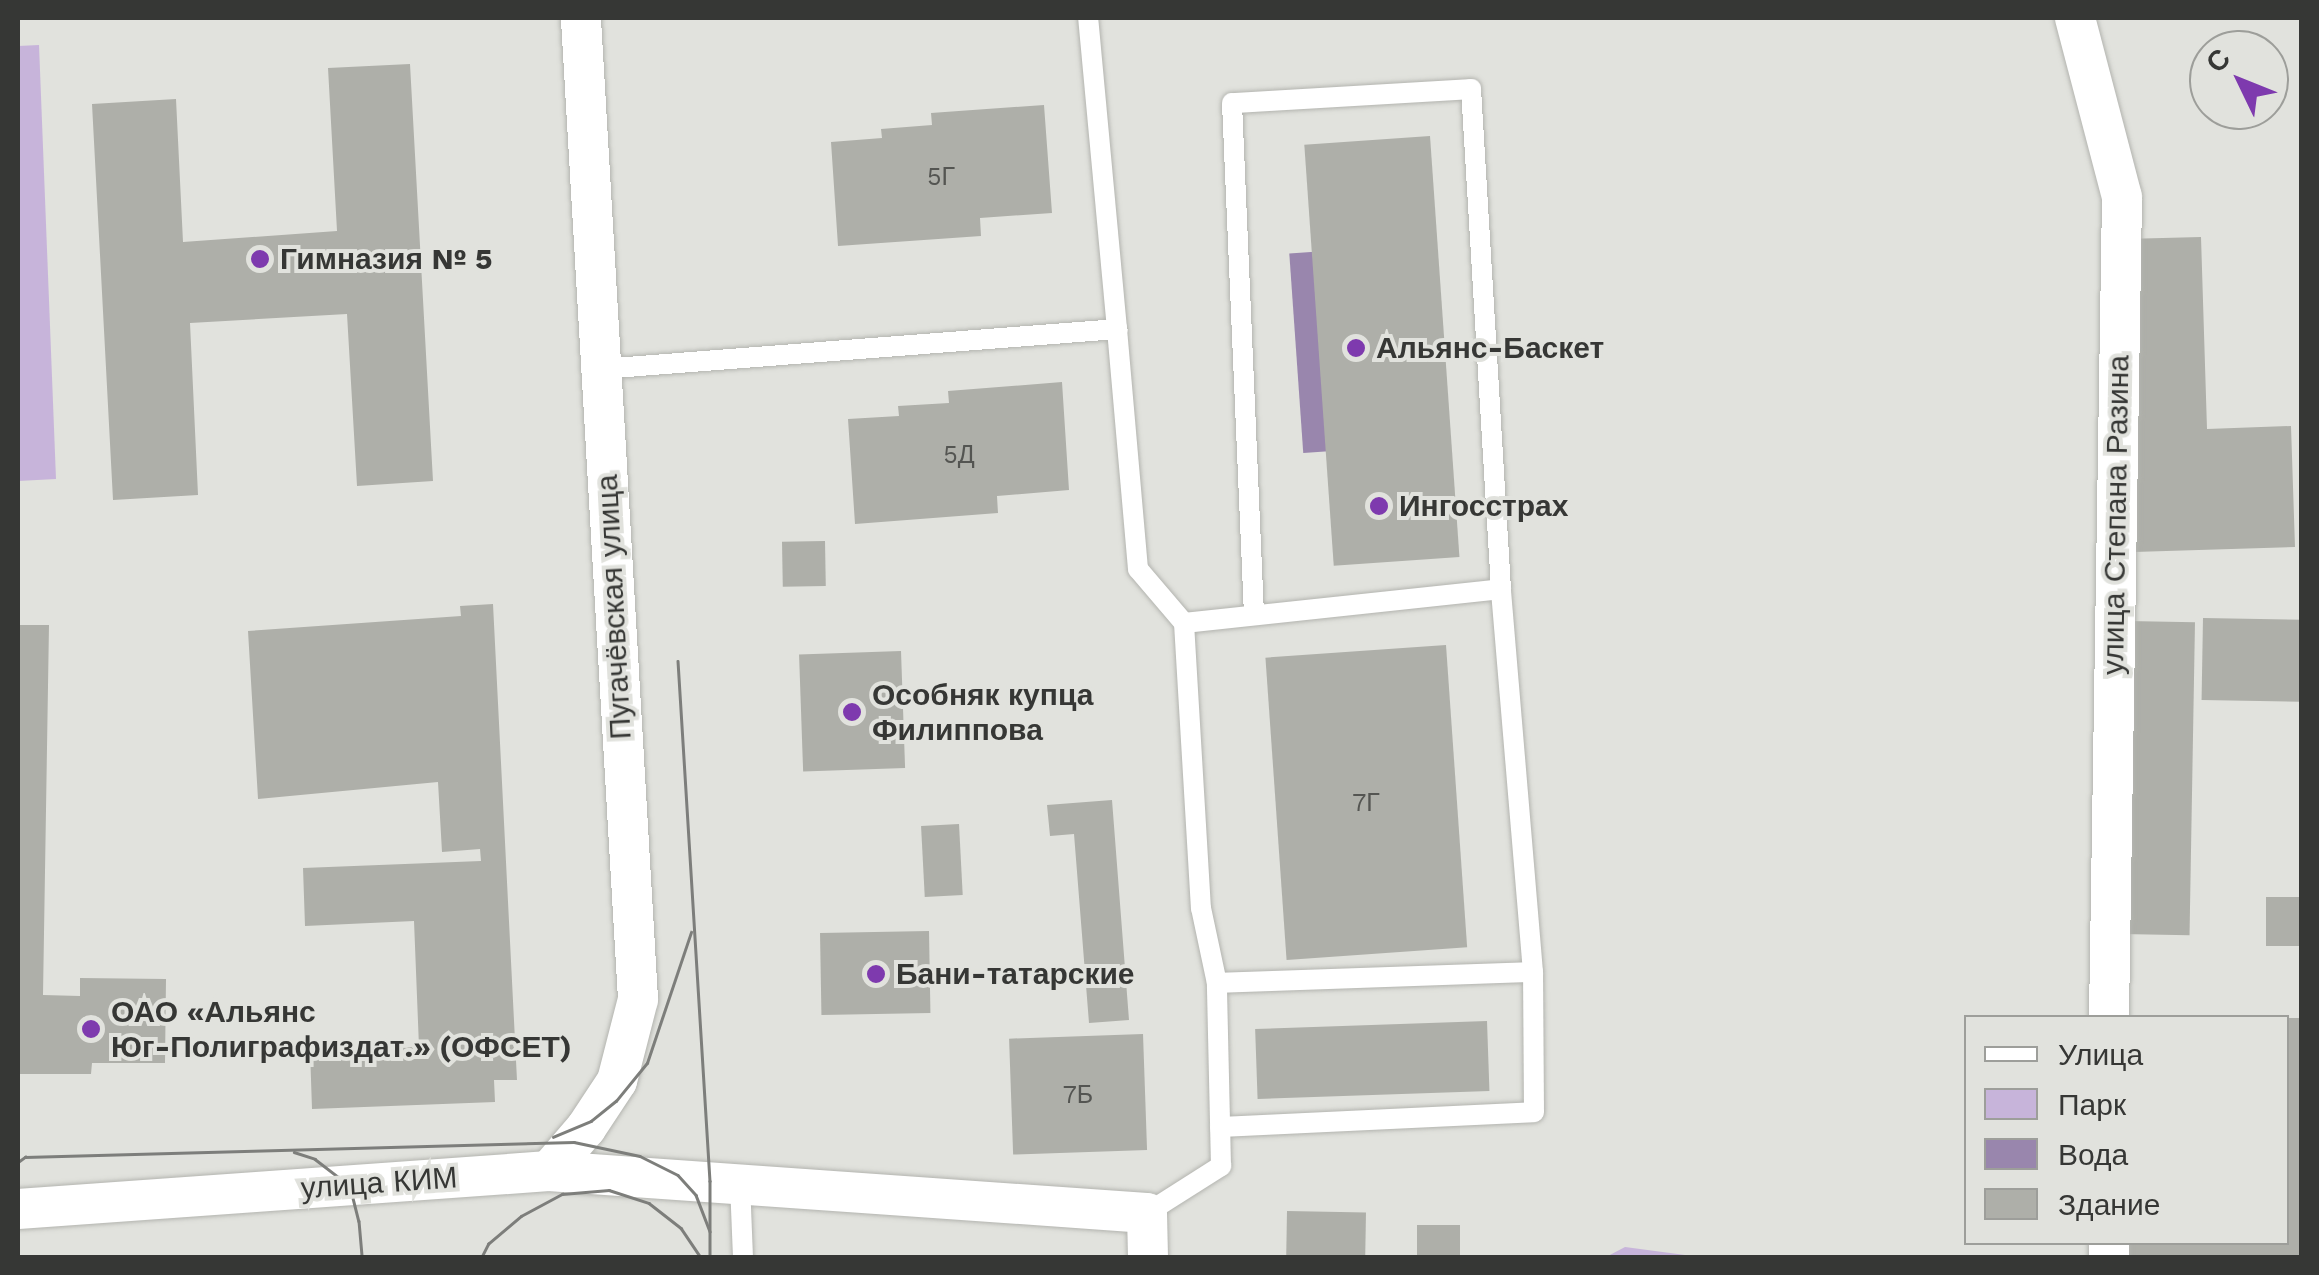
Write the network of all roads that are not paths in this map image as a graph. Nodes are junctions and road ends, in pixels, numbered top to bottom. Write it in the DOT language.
graph roads {
  1 [pos="581,18"];
  2 [pos="1088,18"];
  3 [pos="2076,18"];
  4 [pos="1117,329"];
  5 [pos="600,369"];
  6 [pos="1501,589"];
  7 [pos="1254,615"];
  8 [pos="1184,623"];
  9 [pos="1533,972"];
  10 [pos="1217,983"];
  11 [pos="2108,1015"];
  12 [pos="1220,1127"];
  13 [pos="549,1172"];
  14 [pos="740,1183"];
  15 [pos="18,1210"];
  16 [pos="1147,1213"];
  17 [pos="743,1258"];
  18 [pos="1148,1258"];
  1 -- 5 [label="street, Пугачёвская улица"];
  2 -- 4 [label="lane"];
  3 -- 11 [label="street, улица Степана Разина"];
  4 -- 5 [label="lane"];
  4 -- 8 [label="lane"];
  5 -- 13 [label="street, Пугачёвская улица"];
  6 -- 7 [label="lane"];
  6 -- 7 [label="lane"];
  6 -- 9 [label="lane"];
  7 -- 8 [label="lane"];
  8 -- 10 [label="lane"];
  9 -- 10 [label="lane"];
  9 -- 12 [label="lane"];
  10 -- 12 [label="lane"];
  12 -- 16 [label="lane"];
  13 -- 14 [label="street, улица КИМ"];
  13 -- 15 [label="street, улица КИМ"];
  14 -- 16 [label="street, улица КИМ"];
  14 -- 17 [label="lane"];
  16 -- 18 [label="street"];
}
